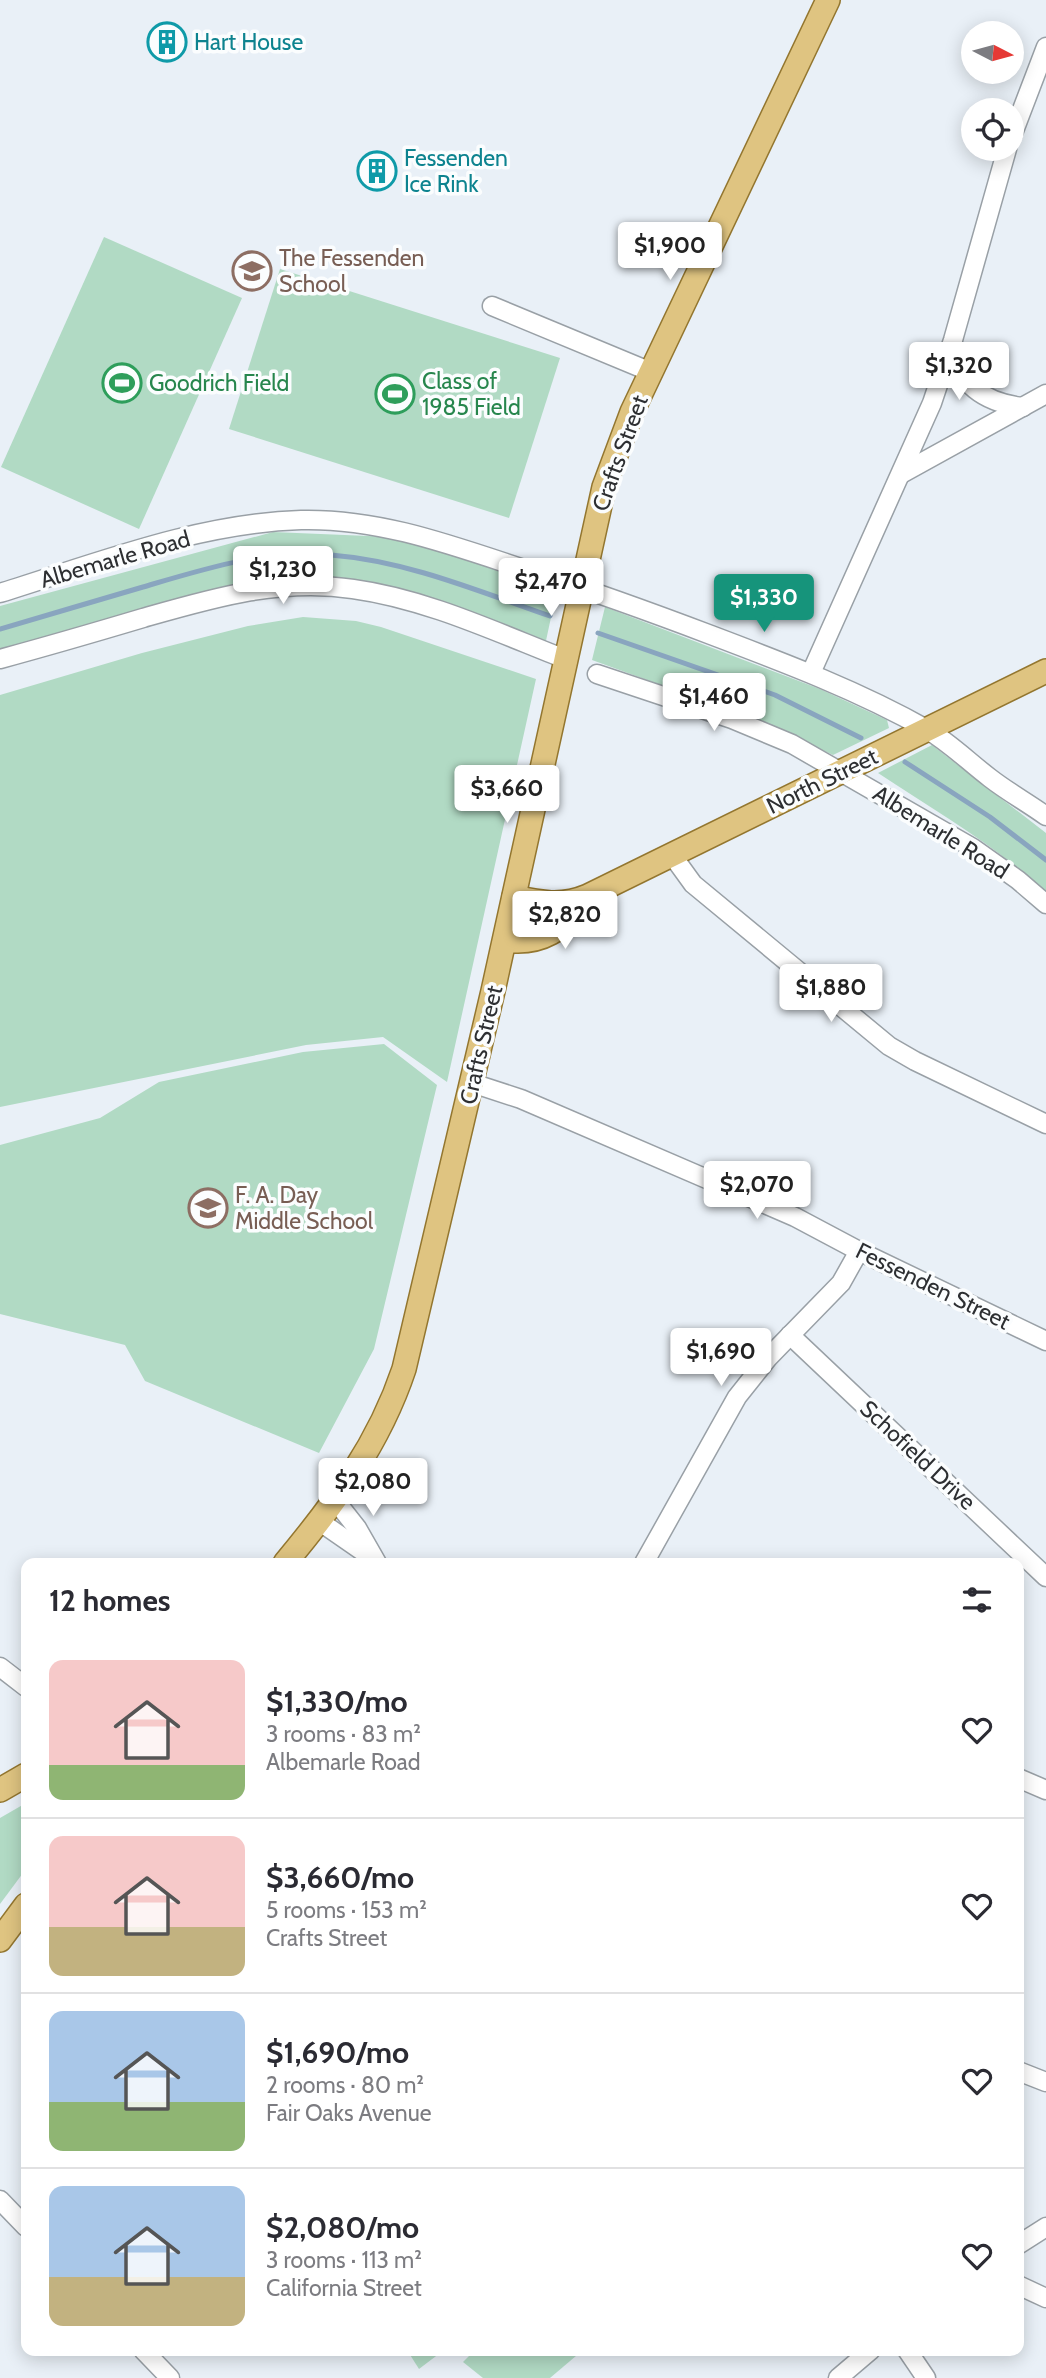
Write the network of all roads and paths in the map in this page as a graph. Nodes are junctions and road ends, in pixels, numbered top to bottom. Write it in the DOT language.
graph roads {
  1 [pos="828,0"];
  2 [pos="1046,48"];
  3 [pos="1024,105"];
  4 [pos="1004,161"];
  5 [pos="492,306"];
  6 [pos="953,340"];
  7 [pos="651,372"];
  8 [pos="1046,394"];
  9 [pos="1023,407"];
  10 [pos="901,474"];
  11 [pos="580,587"];
  12 [pos="0,593"];
  13 [pos="0,659"];
  14 [pos="565,659"];
  15 [pos="1046,671"];
  16 [pos="811,673"];
  17 [pos="597,674"];
  18 [pos="926,730"];
  19 [pos="841,771"];
  20 [pos="1046,816"];
  21 [pos="672,855"];
  22 [pos="599,891"];
  23 [pos="514,897"];
  24 [pos="1046,904"];
  25 [pos="505,940"];
  26 [pos="472,1083"];
  27 [pos="1046,1124"];
  28 [pos="859,1251"];
  29 [pos="790,1335"];
  30 [pos="1046,1341"];
  31 [pos="335,1500"];
  32 [pos="319,1521"];
  33 [pos="289,1558"];
  34 [pos="371,1558"];
  35 [pos="373,1558"];
  36 [pos="647,1558"];
  37 [pos="1046,1577"];
  38 [pos="0,1667"];
  39 [pos="21,1682"];
  40 [pos="21,1777"];
  41 [pos="1024,1781"];
  42 [pos="0,1790"];
  43 [pos="1046,1790"];
  44 [pos="21,1912"];
  45 [pos="0,1940"];
  46 [pos="1024,2073"];
  47 [pos="1046,2082"];
  48 [pos="0,2200"];
  49 [pos="21,2222"];
  50 [pos="1046,2227"];
  51 [pos="1024,2241"];
  52 [pos="1024,2288"];
  53 [pos="1046,2298"];
  54 [pos="149,2356"];
  55 [pos="864,2356"];
  56 [pos="911,2356"];
  57 [pos="170,2378"];
  58 [pos="838,2378"];
  59 [pos="926,2378"];
  1 -- 7 [label="main road, Crafts Street"];
  2 -- 3 [label="street"];
  4 -- 6 [label="street"];
  5 -- 7 [label="street"];
  6 -- 9 [label="street"];
  6 -- 10 [label="street"];
  7 -- 11 [label="main road, Crafts Street"];
  8 -- 9 [label="street"];
  9 -- 10 [label="street"];
  10 -- 16 [label="street"];
  11 -- 12 [label="street, Albemarle Road"];
  11 -- 14 [label="main road, Crafts Street"];
  11 -- 16 [label="street, Albemarle Road"];
  13 -- 14 [label="street"];
  14 -- 23 [label="main road, Crafts Street"];
  15 -- 18 [label="main road, North Street"];
  16 -- 18 [label="street, Albemarle Road"];
  17 -- 19 [label="street, Albemarle Road"];
  18 -- 19 [label="main road, North Street"];
  18 -- 20 [label="street, Albemarle Road"];
  19 -- 21 [label="main road, North Street"];
  19 -- 24 [label="street, Albemarle Road"];
  21 -- 22 [label="main road, North Street"];
  21 -- 27 [label="street"];
  22 -- 23 [label="main road, North Street"];
  22 -- 25 [label="main road, North Street"];
  23 -- 25 [label="main road, Crafts Street"];
  25 -- 26 [label="main road, Crafts Street"];
  26 -- 28 [label="street, Fessenden Street"];
  26 -- 31 [label="main road, Crafts Street"];
  28 -- 29 [label="street"];
  28 -- 30 [label="street, Fessenden Street"];
  29 -- 36 [label="street"];
  29 -- 37 [label="street, Schofield Drive"];
  31 -- 32 [label="main road, Crafts Street"];
  31 -- 35 [label="street"];
  32 -- 33 [label="main road, Crafts Street"];
  32 -- 34 [label="street"];
  38 -- 39 [label="street"];
  40 -- 42 [label="main road"];
  41 -- 43 [label="street"];
  44 -- 45 [label="main road"];
  46 -- 47 [label="street"];
  48 -- 49 [label="street"];
  50 -- 51 [label="street"];
  52 -- 53 [label="street"];
  54 -- 57 [label="street"];
  55 -- 58 [label="street"];
  56 -- 59 [label="street"];
}
